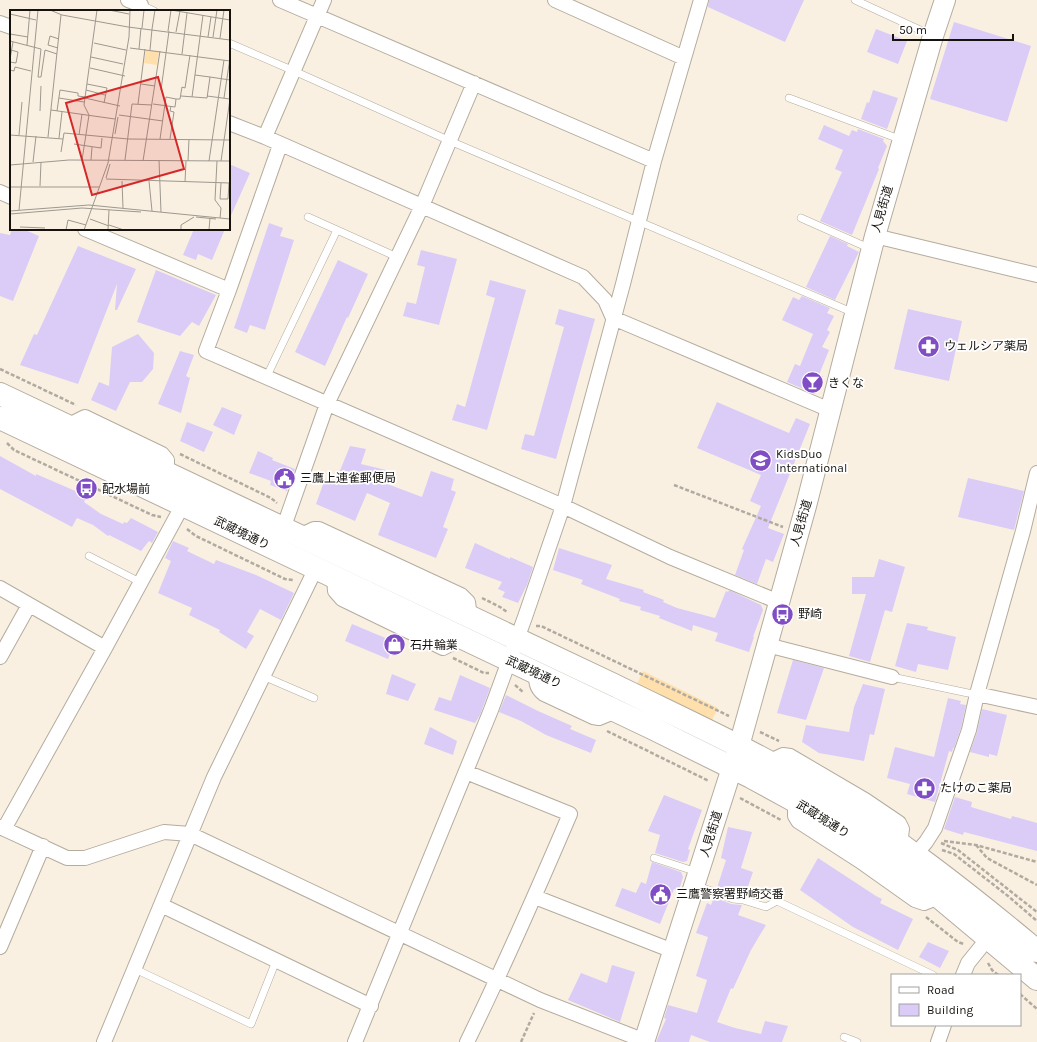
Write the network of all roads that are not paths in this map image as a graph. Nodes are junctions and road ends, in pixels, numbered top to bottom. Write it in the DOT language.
graph roads {
  1 [pos="280,0"];
  2 [pos="324,0"];
  3 [pos="556,0"];
  4 [pos="701,0"];
  5 [pos="856,0"];
  6 [pos="944,0"];
  7 [pos="135,3"];
  8 [pos="152,10"];
  9 [pos="317,16"];
  10 [pos="0,23"];
  11 [pos="10,27"];
  12 [pos="933,36"];
  13 [pos="230,43"];
  14 [pos="684,58"];
  15 [pos="294,70"];
  16 [pos="474,83"];
  17 [pos="789,98"];
  18 [pos="230,123"];
  19 [pos="265,137"];
  20 [pos="902,140"];
  21 [pos="450,141"];
  22 [pos="280,144"];
  23 [pos="654,161"];
  24 [pos="0,192"];
  25 [pos="10,197"];
  26 [pos="422,206"];
  27 [pos="308,217"];
  28 [pos="801,218"];
  29 [pos="639,222"];
  30 [pos="87,230"];
  31 [pos="337,230"];
  32 [pos="873,242"];
  33 [pos="397,257"];
  34 [pos="1037,275"];
  35 [pos="623,284"];
  36 [pos="229,290"];
  37 [pos="604,300"];
  38 [pos="854,313"];
  39 [pos="613,318"];
  40 [pos="266,378"];
  41 [pos="0,394"];
  42 [pos="327,404"];
  43 [pos="830,410"];
  44 [pos="3,426"];
  45 [pos="1037,473"];
  46 [pos="188,496"];
  47 [pos="563,506"];
  48 [pos="291,533"];
  49 [pos="89,556"];
  50 [pos="325,573"];
  51 [pos="140,582"];
  52 [pos="0,588"];
  53 [pos="779,602"];
  54 [pos="29,605"];
  55 [pos="516,640"];
  56 [pos="767,645"];
  57 [pos="106,648"];
  58 [pos="0,657"];
  59 [pos="510,661"];
  60 [pos="263,676"];
  61 [pos="892,677"];
  62 [pos="977,694"];
  63 [pos="314,698"];
  64 [pos="1037,707"];
  65 [pos="739,746"];
  66 [pos="732,767"];
  67 [pos="466,772"];
  68 [pos="2,828"];
  69 [pos="190,834"];
  70 [pos="43,846"];
  71 [pos="908,849"];
  72 [pos="654,858"];
  73 [pos="697,879"];
  74 [pos="535,896"];
  75 [pos="161,905"];
  76 [pos="400,933"];
  77 [pos="989,937"];
  78 [pos="0,947"];
  79 [pos="672,951"];
  80 [pos="1037,951"];
  81 [pos="276,960"];
  82 [pos="135,969"];
  83 [pos="931,974"];
  84 [pos="963,974"];
  85 [pos="1037,978"];
  86 [pos="498,979"];
  87 [pos="371,1006"];
  88 [pos="944,1026"];
  89 [pos="844,1037"];
  90 [pos="644,1041"];
  91 [pos="104,1042"];
  92 [pos="355,1042"];
  93 [pos="467,1042"];
  94 [pos="857,1042"];
  95 [pos="938,1042"];
  1 -- 9 [label="street"];
  2 -- 9 [label="street"];
  3 -- 14 [label="street"];
  4 -- 14 [label="street"];
  5 -- 12 [label="lane"];
  6 -- 12 [label="main road, 人見街道"];
  7 -- 8 [label="lane"];
  9 -- 15 [label="street"];
  9 -- 16 [label="street"];
  10 -- 11 [label="street"];
  12 -- 20 [label="main road, 人見街道"];
  13 -- 15 [label="lane"];
  14 -- 23 [label="street"];
  15 -- 19 [label="street"];
  15 -- 21 [label="lane"];
  16 -- 21 [label="street"];
  16 -- 23 [label="street"];
  17 -- 20 [label="lane"];
  18 -- 19 [label="street"];
  19 -- 22 [label="street"];
  20 -- 32 [label="main road, 人見街道"];
  21 -- 26 [label="street"];
  21 -- 29 [label="lane"];
  22 -- 26 [label="street"];
  22 -- 36 [label="street"];
  23 -- 29 [label="street"];
  24 -- 25 [label="street"];
  26 -- 33 [label="street"];
  26 -- 37 [label="street"];
  27 -- 31 [label="lane"];
  28 -- 32 [label="lane"];
  29 -- 35 [label="street"];
  29 -- 38 [label="lane"];
  30 -- 36 [label="street"];
  31 -- 33 [label="lane"];
  31 -- 40 [label="lane"];
  32 -- 34 [label="street"];
  32 -- 38 [label="main road, 人見街道"];
  33 -- 42 [label="street"];
  35 -- 37 [label="street"];
  35 -- 39 [label="street"];
  36 -- 40 [label="street"];
  37 -- 39 [label="street"];
  38 -- 43 [label="main road, 人見街道"];
  39 -- 43 [label="street"];
  39 -- 47 [label="street"];
  40 -- 42 [label="street"];
  41 -- 46 [label="main road, 武蔵境通り"];
  42 -- 47 [label="street"];
  42 -- 48 [label="street"];
  43 -- 53 [label="main road, 人見街道"];
  44 -- 46 [label="main road, 武蔵境通り"];
  45 -- 62 [label="street"];
  46 -- 48 [label="main road, 武蔵境通り"];
  46 -- 50 [label="main road, 武蔵境通り"];
  46 -- 51 [label="street"];
  47 -- 53 [label="street"];
  47 -- 55 [label="street"];
  48 -- 55 [label="main road, 武蔵境通り"];
  49 -- 51 [label="lane"];
  50 -- 59 [label="main road, 武蔵境通り"];
  50 -- 60 [label="street"];
  51 -- 57 [label="street"];
  52 -- 54 [label="street"];
  53 -- 56 [label="main road, 人見街道"];
  54 -- 57 [label="street"];
  54 -- 58 [label="street"];
  55 -- 59 [label="street"];
  55 -- 65 [label="main road, 武蔵境通り"];
  56 -- 61 [label="street"];
  56 -- 65 [label="main road, 人見街道"];
  57 -- 68 [label="street"];
  59 -- 66 [label="main road, 武蔵境通り"];
  59 -- 67 [label="street"];
  60 -- 63 [label="lane"];
  60 -- 69 [label="street"];
  61 -- 62 [label="lane"];
  62 -- 64 [label="street"];
  62 -- 71 [label="street"];
  65 -- 66 [label="main road, 人見街道"];
  65 -- 71 [label="main road, 武蔵境通り"];
  66 -- 73 [label="main road, 人見街道"];
  66 -- 77 [label="main road, 武蔵境通り"];
  67 -- 74 [label="street"];
  67 -- 76 [label="street"];
  68 -- 70 [label="street"];
  69 -- 70 [label="street"];
  69 -- 75 [label="street"];
  69 -- 76 [label="street"];
  70 -- 78 [label="street"];
  71 -- 80 [label="main road, 武蔵境通り"];
  72 -- 73 [label="lane"];
  73 -- 79 [label="main road, 人見街道"];
  73 -- 83 [label="lane"];
  74 -- 79 [label="street"];
  74 -- 86 [label="street"];
  75 -- 81 [label="street"];
  75 -- 82 [label="street"];
  76 -- 86 [label="street"];
  76 -- 87 [label="street"];
  77 -- 84 [label="street"];
  77 -- 85 [label="main road, 武蔵境通り"];
  79 -- 90 [label="main road, 人見街道"];
  81 -- 82 [label="lane"];
  81 -- 87 [label="street"];
  82 -- 91 [label="street"];
  86 -- 90 [label="street"];
  86 -- 93 [label="street"];
  87 -- 92 [label="street"];
  88 -- 95 [label="street"];
  89 -- 94 [label="lane"];
}
